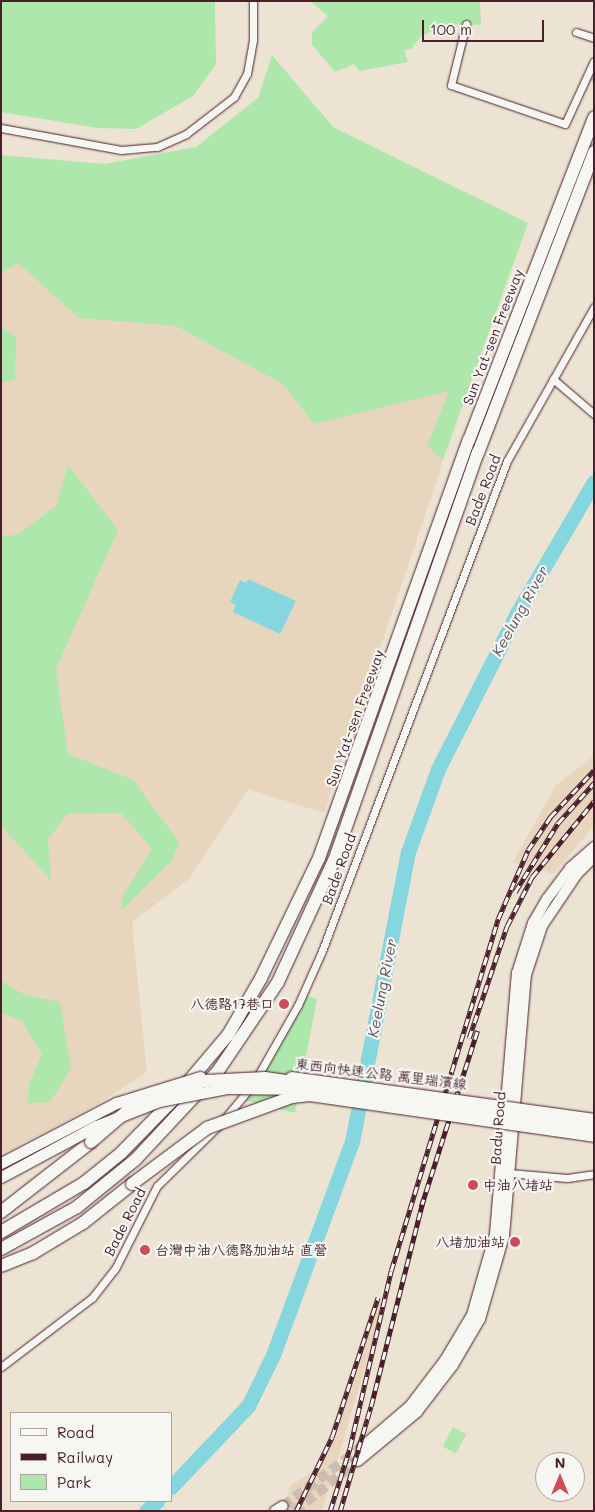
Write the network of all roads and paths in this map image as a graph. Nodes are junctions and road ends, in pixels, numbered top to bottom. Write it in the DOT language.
graph roads {
  1 [pos="253,1"];
  2 [pos="466,24"];
  3 [pos="576,32"];
  4 [pos="594,38"];
  5 [pos="594,61"];
  6 [pos="594,117"];
  7 [pos="1,128"];
  8 [pos="594,152"];
  9 [pos="594,307"];
  10 [pos="553,379"];
  11 [pos="594,414"];
  12 [pos="594,847"];
  13 [pos="594,857"];
  14 [pos="594,1119"];
  15 [pos="594,1126"];
  16 [pos="594,1131"];
  17 [pos="594,1136"];
  18 [pos="1,1163"];
  19 [pos="508,1173"];
  20 [pos="594,1174"];
  21 [pos="1,1177"];
  22 [pos="1,1212"];
  23 [pos="1,1232"];
  24 [pos="1,1249"];
  25 [pos="1,1266"];
  26 [pos="1,1367"];
  27 [pos="362,1447"];
  28 [pos="358,1461"];
  1 -- 7 [label="street"];
  2 -- 5 [label="street"];
  3 -- 4 [label="street"];
  6 -- 23 [label="highway, Sun Yat-sen Freeway"];
  8 -- 24 [label="highway, Sun Yat-sen Freeway"];
  9 -- 10 [label="street, Bade Road"];
  10 -- 11 [label="street"];
  10 -- 26 [label="street, Bade Road"];
  12 -- 27 [label="main road, Badu Road"];
  13 -- 19 [label="main road, Badu Road"];
  14 -- 18 [label="highway, 東西向快速公路 萬里瑞濱線, bridge"];
  15 -- 22 [label="highway, bridge"];
  16 -- 21 [label="highway, 東西向快速公路 萬里瑞濱線, bridge"];
  17 -- 25 [label="highway, bridge"];
  19 -- 20 [label="street"];
  19 -- 28 [label="main road, Badu Road"];
}
